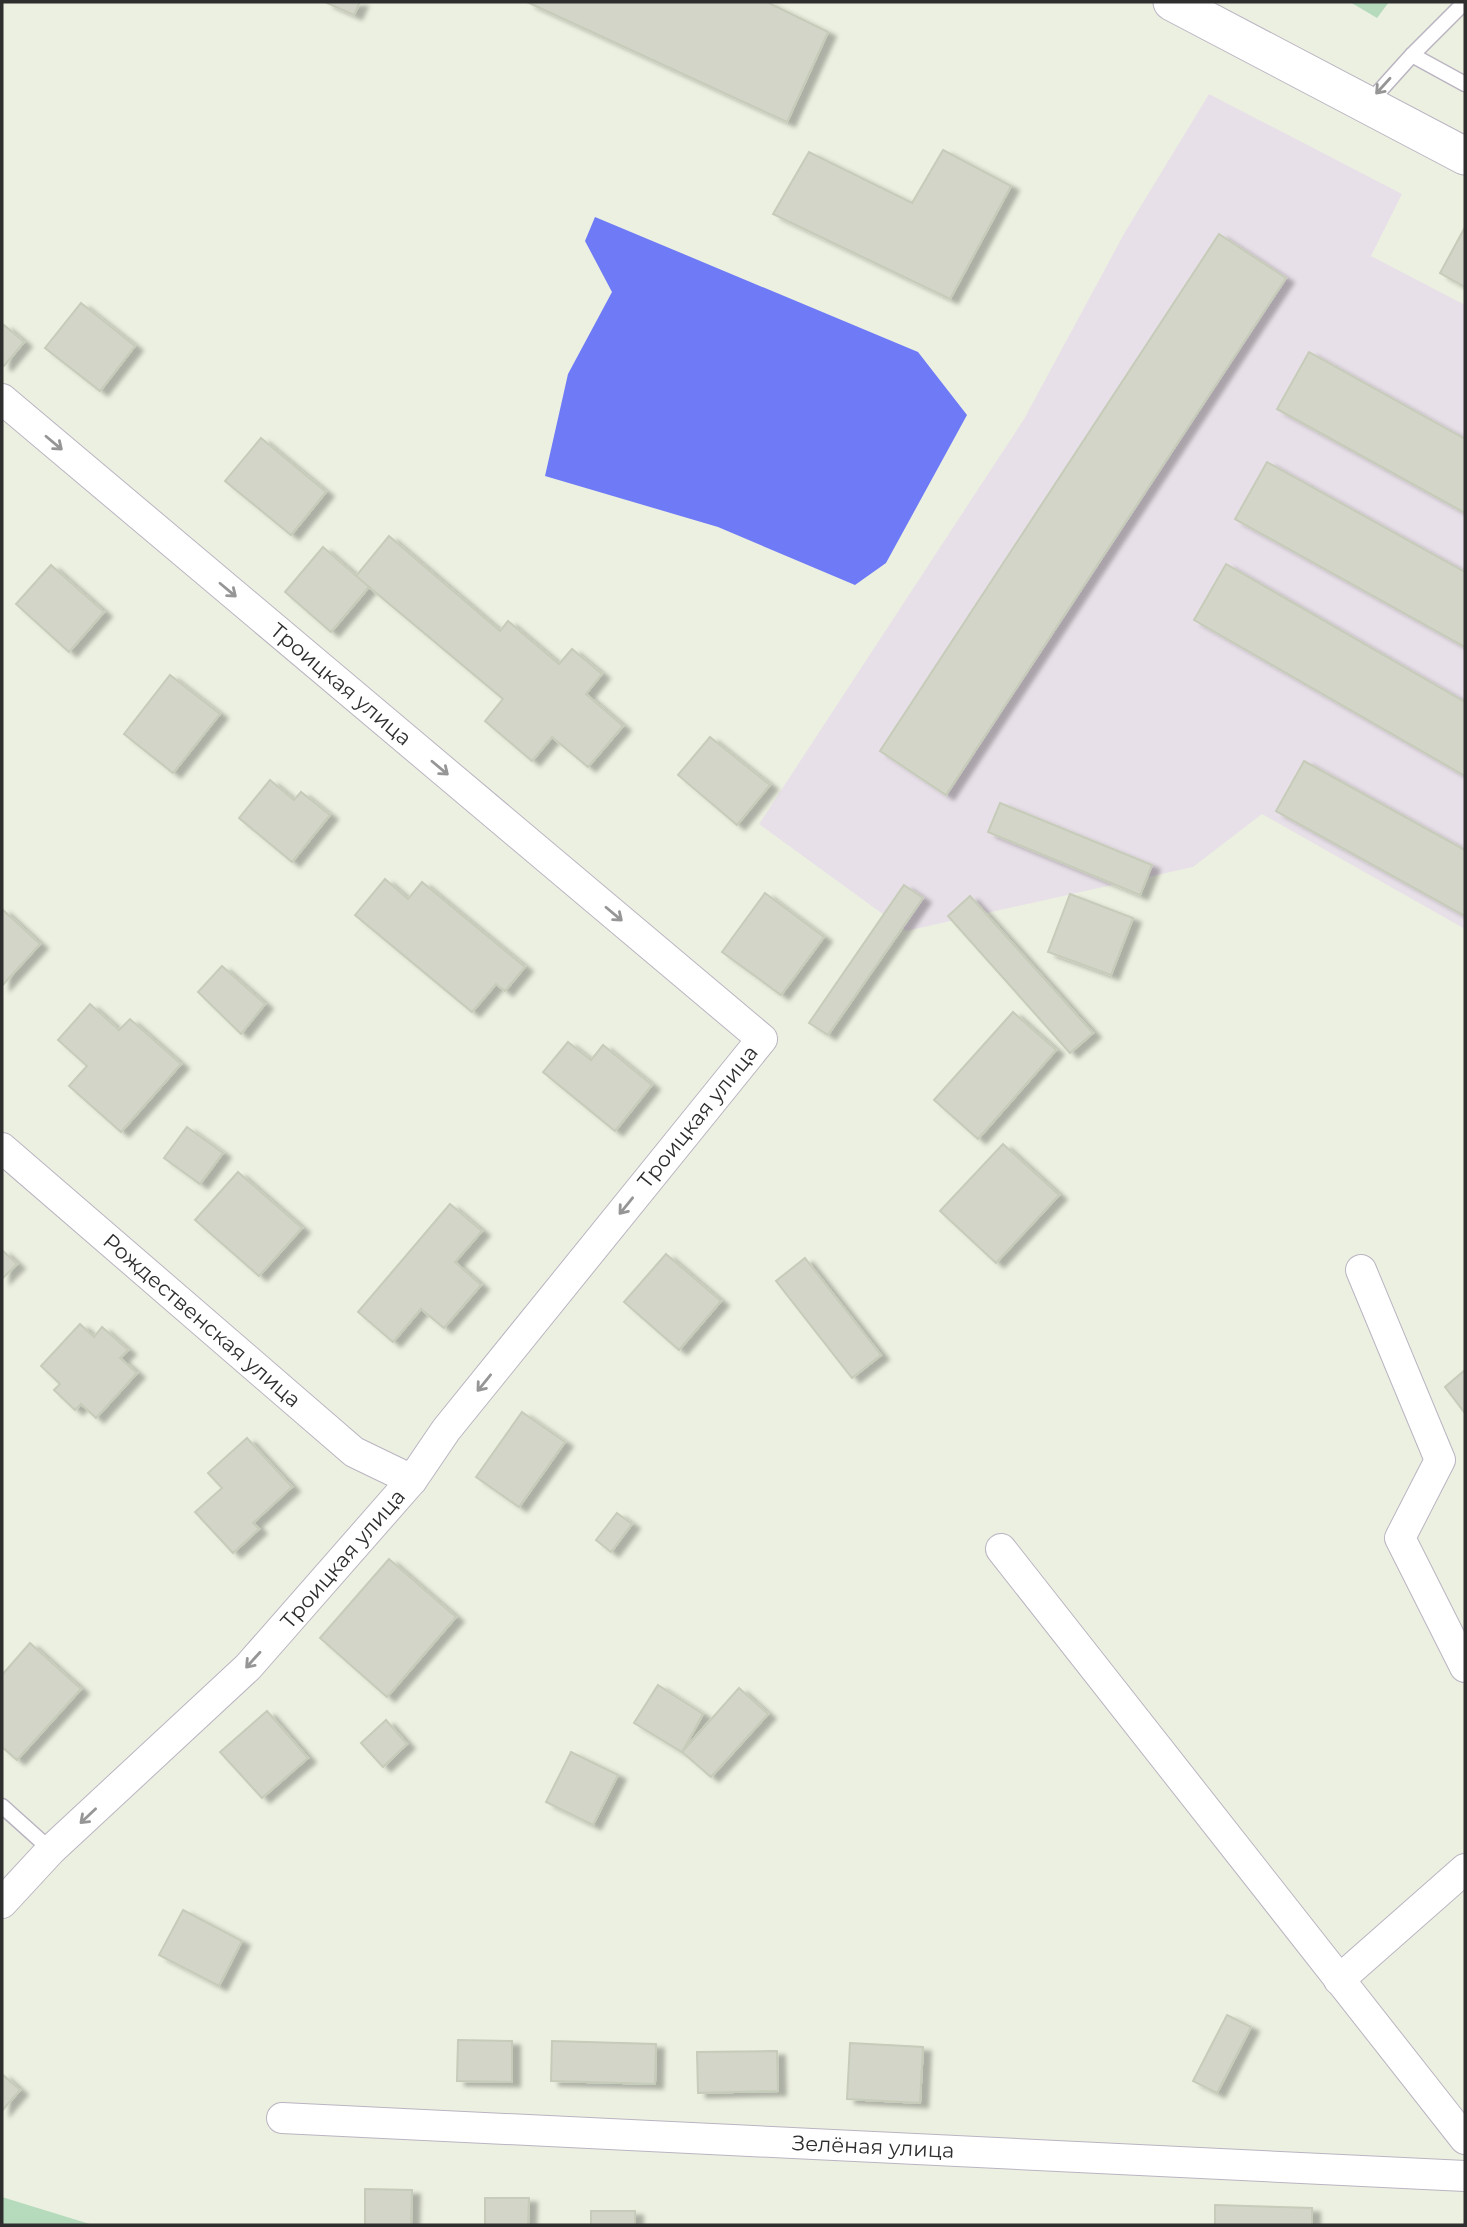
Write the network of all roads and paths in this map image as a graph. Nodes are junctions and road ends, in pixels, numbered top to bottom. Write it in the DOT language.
graph roads {
  1 [pos="1172,2"];
  2 [pos="1465,2"];
  3 [pos="1412,55"];
  4 [pos="1465,84"];
  5 [pos="1367,105"];
  6 [pos="1465,156"];
  7 [pos="2,399"];
  8 [pos="2,1148"];
  9 [pos="1362,1270"];
  10 [pos="412,1480"];
  11 [pos="1001,1549"];
  12 [pos="1465,1667"];
  13 [pos="2,1806"];
  14 [pos="51,1850"];
  15 [pos="1465,1869"];
  16 [pos="2,1903"];
  17 [pos="1339,1980"];
  18 [pos="282,2118"];
  19 [pos="1465,2139"];
  20 [pos="1465,2176"];
  1 -- 5 [label="street"];
  2 -- 3 [label="lane"];
  3 -- 4 [label="lane"];
  3 -- 5 [label="lane, one-way"];
  5 -- 6 [label="street"];
  7 -- 10 [label="street, Троицкая улица, one-way"];
  8 -- 10 [label="street, Рождественская улица"];
  9 -- 12 [label="street"];
  10 -- 14 [label="street, Троицкая улица, one-way"];
  11 -- 17 [label="street"];
  13 -- 14 [label="lane"];
  14 -- 16 [label="street, Троицкая улица"];
  15 -- 17 [label="street"];
  17 -- 19 [label="street"];
  18 -- 20 [label="street, Зелёная улица"];
}
